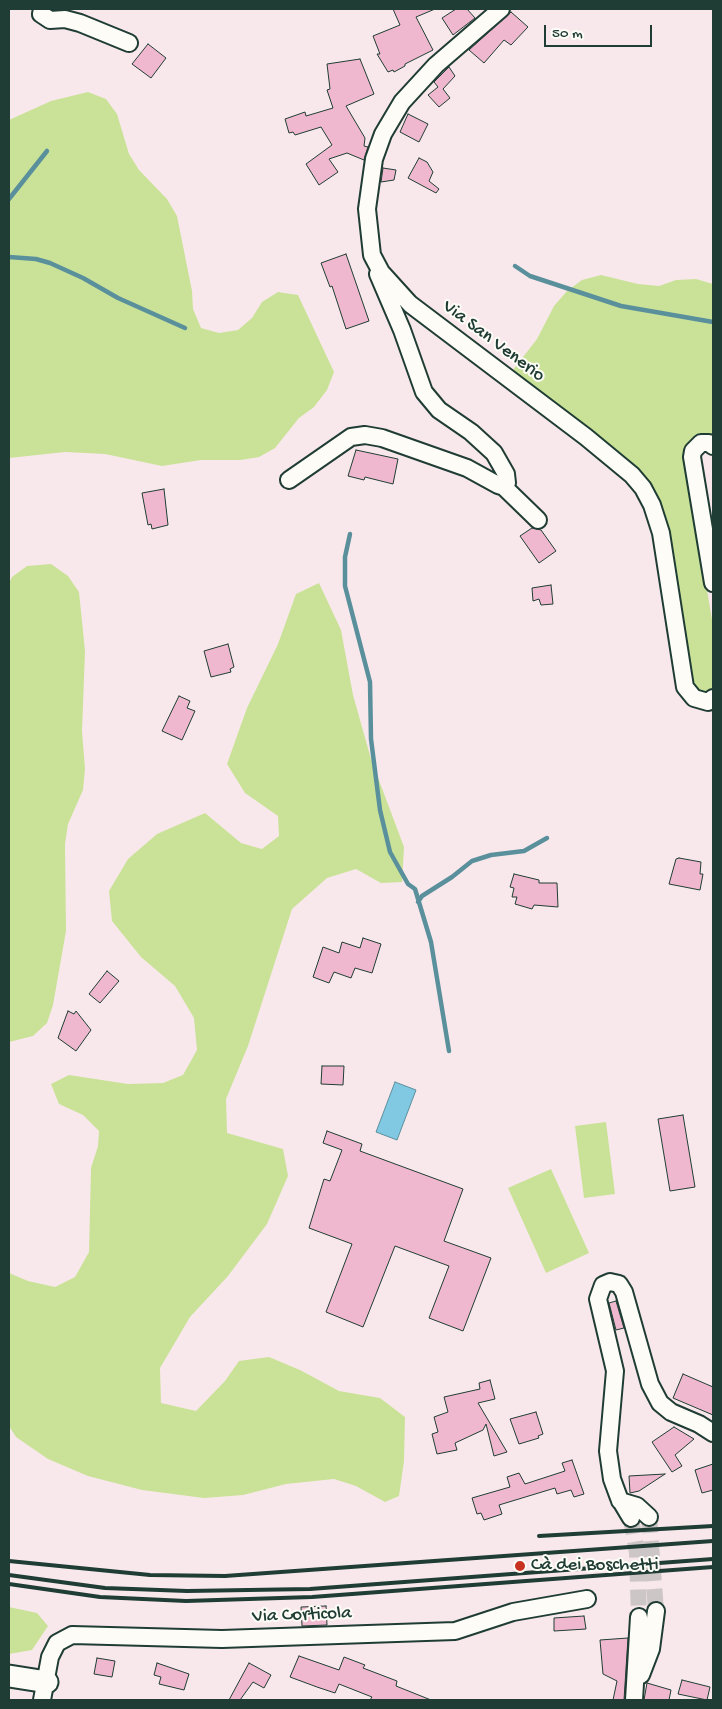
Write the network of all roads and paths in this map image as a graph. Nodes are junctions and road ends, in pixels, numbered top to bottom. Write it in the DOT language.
graph roads {
  1 [pos="42,9"];
  2 [pos="501,9"];
  3 [pos="129,43"];
  4 [pos="372,255"];
  5 [pos="713,446"];
  6 [pos="289,480"];
  7 [pos="504,487"];
  8 [pos="538,520"];
  9 [pos="713,583"];
  10 [pos="713,698"];
  11 [pos="713,1433"];
  12 [pos="620,1501"];
  13 [pos="649,1517"];
  14 [pos="631,1518"];
  15 [pos="587,1599"];
  16 [pos="656,1611"];
  17 [pos="639,1617"];
  18 [pos="9,1676"];
  19 [pos="44,1691"];
  20 [pos="635,1695"];
  1 -- 3 [label="street"];
  2 -- 4 [label="street, Via San Venerio"];
  4 -- 7 [label="street"];
  4 -- 10 [label="street, Via San Venerio"];
  5 -- 9 [label="street"];
  6 -- 7 [label="street"];
  7 -- 8 [label="street"];
  11 -- 12 [label="street"];
  12 -- 13 [label="street"];
  12 -- 14 [label="street"];
  15 -- 19 [label="street, Via Corticola"];
  16 -- 20 [label="street"];
  17 -- 20 [label="street"];
  18 -- 19 [label="main road"];
}
